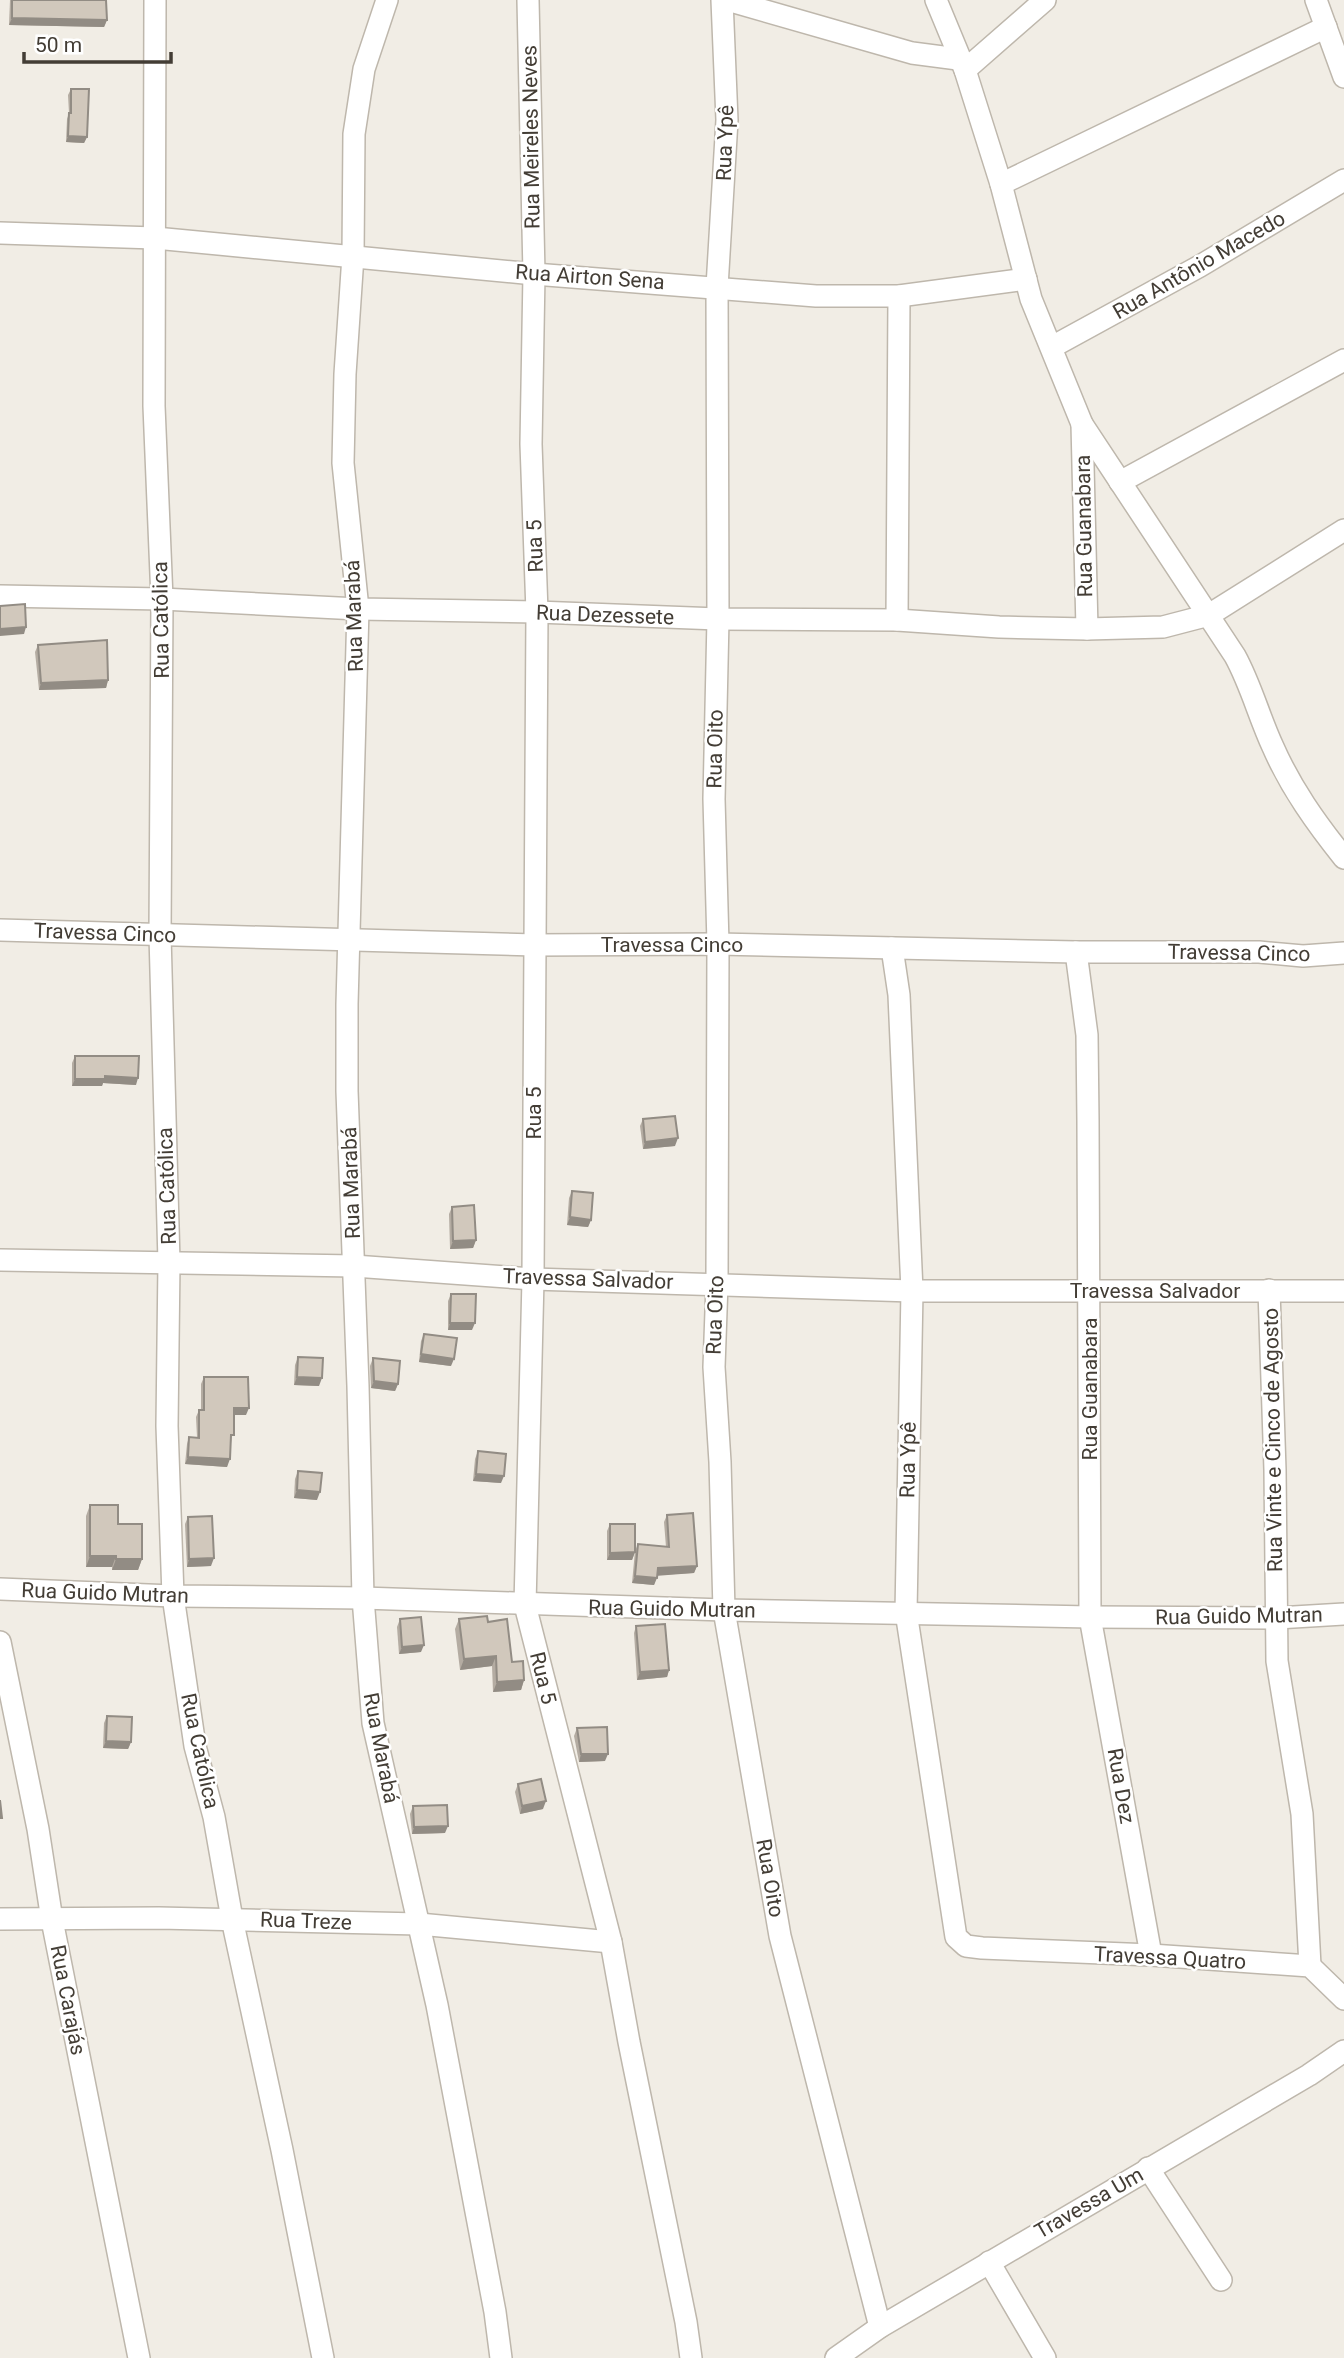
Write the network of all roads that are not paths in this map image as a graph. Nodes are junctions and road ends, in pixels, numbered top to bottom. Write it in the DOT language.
graph roads {
  1 [pos="155,0"];
  2 [pos="387,0"];
  3 [pos="528,0"];
  4 [pos="725,0"];
  5 [pos="936,0"];
  6 [pos="1045,0"];
  7 [pos="1316,0"];
  8 [pos="1326,27"];
  9 [pos="962,64"];
  10 [pos="1344,77"];
  11 [pos="1344,180"];
  12 [pos="1001,184"];
  13 [pos="0,233"];
  14 [pos="155,238"];
  15 [pos="354,256"];
  16 [pos="534,274"];
  17 [pos="1026,279"];
  18 [pos="717,287"];
  19 [pos="899,296"];
  20 [pos="1052,347"];
  21 [pos="1344,359"];
  22 [pos="1082,424"];
  23 [pos="1120,482"];
  24 [pos="1344,530"];
  25 [pos="0,596"];
  26 [pos="162,599"];
  27 [pos="358,609"];
  28 [pos="537,612"];
  29 [pos="1209,615"];
  30 [pos="718,619"];
  31 [pos="897,620"];
  32 [pos="1087,629"];
  33 [pos="1344,858"];
  34 [pos="0,930"];
  35 [pos="160,935"];
  36 [pos="349,940"];
  37 [pos="719,944"];
  38 [pos="535,945"];
  39 [pos="892,948"];
  40 [pos="1076,952"];
  41 [pos="1344,953"];
  42 [pos="0,1260"];
  43 [pos="169,1262"];
  44 [pos="354,1266"];
  45 [pos="533,1279"];
  46 [pos="717,1283"];
  47 [pos="1269,1290"];
  48 [pos="912,1291"];
  49 [pos="1090,1291"];
  50 [pos="1344,1291"];
  51 [pos="0,1589"];
  52 [pos="173,1596"];
  53 [pos="363,1598"];
  54 [pos="525,1605"];
  55 [pos="724,1610"];
  56 [pos="906,1612"];
  57 [pos="1344,1614"];
  58 [pos="1090,1617"];
  59 [pos="1277,1618"];
  60 [pos="0,1642"];
  61 [pos="0,1919"];
  62 [pos="232,1919"];
  63 [pos="52,1920"];
  64 [pos="419,1924"];
  65 [pos="611,1942"];
  66 [pos="982,1948"];
  67 [pos="1151,1955"];
  68 [pos="1310,1966"];
  69 [pos="1344,1999"];
  70 [pos="1344,2051"];
  71 [pos="1148,2168"];
  72 [pos="989,2262"];
  73 [pos="1221,2280"];
  74 [pos="880,2327"];
  75 [pos="139,2358"];
  76 [pos="323,2358"];
  77 [pos="501,2358"];
  78 [pos="691,2358"];
  79 [pos="836,2358"];
  80 [pos="1045,2358"];
  1 -- 14 [label="street, Rua Católica"];
  2 -- 15 [label="street, Rua Marabá"];
  3 -- 16 [label="street, Rua Meireles Neves"];
  4 -- 9 [label="street"];
  4 -- 18 [label="street, Rua Ypê"];
  5 -- 9 [label="street"];
  6 -- 9 [label="street"];
  7 -- 8 [label="street"];
  8 -- 10 [label="street"];
  8 -- 12 [label="street"];
  9 -- 12 [label="street"];
  11 -- 20 [label="street, Rua Antônio Macedo"];
  12 -- 17 [label="street"];
  13 -- 14 [label="street, Rua Airton Sena"];
  14 -- 15 [label="street, Rua Airton Sena"];
  14 -- 26 [label="street, Rua Católica"];
  15 -- 16 [label="street, Rua Airton Sena"];
  15 -- 27 [label="street, Rua Marabá"];
  16 -- 18 [label="street, Rua Airton Sena"];
  16 -- 28 [label="street, Rua 5"];
  17 -- 19 [label="street, Rua Airton Sena"];
  17 -- 20 [label="street"];
  18 -- 19 [label="street, Rua Airton Sena"];
  18 -- 30 [label="street, Rua Oito"];
  19 -- 31 [label="street"];
  20 -- 22 [label="street"];
  21 -- 23 [label="street"];
  22 -- 23 [label="street"];
  22 -- 32 [label="street, Rua Guanabara"];
  23 -- 29 [label="street"];
  24 -- 29 [label="street, Rua Dezessete"];
  25 -- 26 [label="street, Rua Dezessete"];
  26 -- 27 [label="street, Rua Dezessete"];
  26 -- 35 [label="street, Rua Católica"];
  27 -- 28 [label="street, Rua Dezessete"];
  27 -- 36 [label="street, Rua Marabá"];
  28 -- 30 [label="street, Rua Dezessete"];
  28 -- 38 [label="street, Rua 5"];
  29 -- 32 [label="street, Rua Dezessete"];
  29 -- 33 [label="street"];
  30 -- 31 [label="street, Rua Dezessete"];
  30 -- 37 [label="street, Rua Oito"];
  31 -- 32 [label="street, Rua Dezessete"];
  34 -- 35 [label="street, Travessa Cinco"];
  35 -- 36 [label="street, Travessa Cinco"];
  35 -- 43 [label="street, Rua Católica"];
  36 -- 38 [label="street, Travessa Cinco"];
  36 -- 44 [label="street, Rua Marabá"];
  37 -- 38 [label="street, Travessa Cinco"];
  37 -- 39 [label="street, Travessa Cinco"];
  37 -- 46 [label="street, Rua Oito"];
  38 -- 45 [label="street, Rua 5"];
  39 -- 40 [label="street, Travessa Cinco"];
  39 -- 48 [label="street, Rua Ypê"];
  40 -- 41 [label="street, Travessa Cinco"];
  40 -- 49 [label="street, Rua Guanabara"];
  42 -- 43 [label="street, Travessa Salvador"];
  43 -- 44 [label="street, Travessa Salvador"];
  43 -- 52 [label="street, Rua Católica"];
  44 -- 45 [label="street, Travessa Salvador"];
  44 -- 53 [label="street, Rua Marabá"];
  45 -- 46 [label="street, Travessa Salvador"];
  45 -- 54 [label="street, Rua 5"];
  46 -- 48 [label="street, Travessa Salvador"];
  46 -- 55 [label="street, Rua Oito"];
  47 -- 49 [label="street, Travessa Salvador"];
  47 -- 50 [label="street, Travessa Salvador"];
  47 -- 59 [label="street, Rua Vinte e Cinco de Agosto"];
  48 -- 49 [label="street, Travessa Salvador"];
  48 -- 56 [label="street, Rua Ypê"];
  49 -- 58 [label="street, Rua Guanabara"];
  51 -- 52 [label="street, Rua Guido Mutran"];
  52 -- 53 [label="street, Rua Guido Mutran"];
  52 -- 62 [label="street, Rua Católica"];
  53 -- 54 [label="street, Rua Guido Mutran"];
  53 -- 64 [label="street, Rua Marabá"];
  54 -- 55 [label="street, Rua Guido Mutran"];
  54 -- 65 [label="street, Rua 5"];
  55 -- 56 [label="street, Rua Guido Mutran"];
  55 -- 74 [label="street, Rua Oito"];
  56 -- 58 [label="street, Rua Guido Mutran"];
  56 -- 66 [label="street, Rua Ypê"];
  57 -- 59 [label="street, Rua Guido Mutran"];
  58 -- 59 [label="street, Rua Guido Mutran"];
  58 -- 67 [label="street, Rua Dez"];
  59 -- 68 [label="street, Rua Vinte e Cinco de Agosto"];
  60 -- 63 [label="street, Rua Carajás"];
  61 -- 63 [label="street, Rua Treze"];
  62 -- 63 [label="street, Rua Treze"];
  62 -- 64 [label="street, Rua Treze"];
  62 -- 76 [label="street, Rua Católica"];
  63 -- 75 [label="street, Rua Carajás"];
  64 -- 65 [label="street, Rua Treze"];
  64 -- 77 [label="street, Rua Marabá"];
  65 -- 78 [label="street, Rua 5"];
  66 -- 67 [label="street, Travessa Quatro"];
  67 -- 68 [label="street, Travessa Quatro"];
  68 -- 69 [label="street"];
  70 -- 71 [label="street, Travessa Um"];
  71 -- 72 [label="street, Travessa Um"];
  71 -- 73 [label="street"];
  72 -- 74 [label="street, Travessa Um"];
  72 -- 80 [label="street"];
  74 -- 79 [label="street, Travessa Um"];
}
